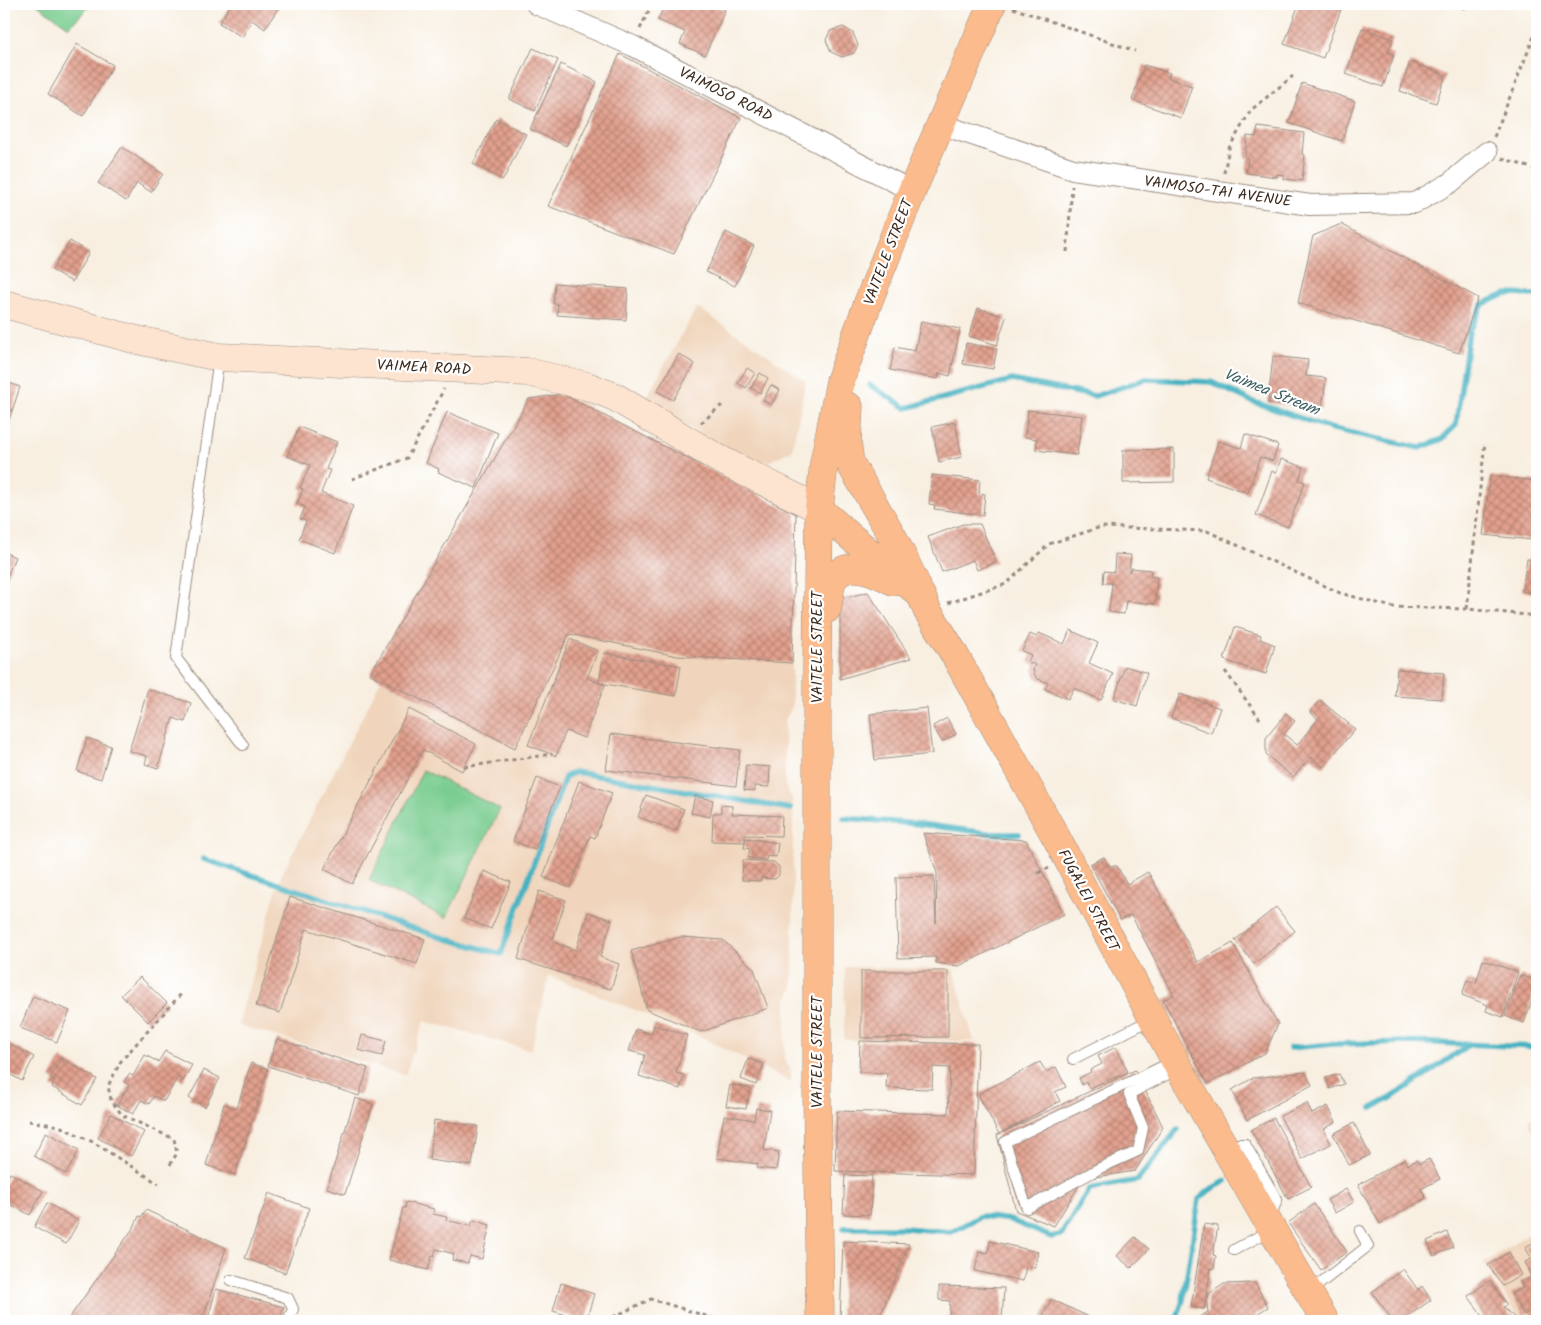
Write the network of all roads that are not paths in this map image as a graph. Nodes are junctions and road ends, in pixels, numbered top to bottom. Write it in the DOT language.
graph roads {
  1 [pos="536,4"];
  2 [pos="1001,5"];
  3 [pos="940,124"];
  4 [pos="1487,152"];
  5 [pos="912,191"];
  6 [pos="869,300"];
  7 [pos="4,304"];
  8 [pos="219,357"];
  9 [pos="819,508"];
  10 [pos="924,602"];
  11 [pos="816,665"];
  12 [pos="243,745"];
  13 [pos="1153,1019"];
  14 [pos="1073,1058"];
  15 [pos="1177,1064"];
  16 [pos="1270,1226"];
  17 [pos="1360,1231"];
  18 [pos="1234,1250"];
  19 [pos="231,1280"];
  20 [pos="1308,1293"];
  21 [pos="288,1321"];
  22 [pos="820,1321"];
  23 [pos="1325,1321"];
  1 -- 5 [label="street, VAIMOSO ROAD"];
  2 -- 3 [label="main road, VAITELE STREET"];
  3 -- 4 [label="street, VAIMOSO-TAI AVENUE"];
  3 -- 5 [label="main road, VAITELE STREET"];
  5 -- 6 [label="main road, VAITELE STREET"];
  6 -- 9 [label="main road, VAITELE STREET"];
  6 -- 10 [label="main road"];
  7 -- 8 [label="street, VAIMEA ROAD"];
  8 -- 9 [label="street, VAIMEA ROAD"];
  8 -- 12 [label="lane"];
  9 -- 10 [label="main road, FUGALEI STREET"];
  9 -- 11 [label="main road, VAITELE STREET"];
  10 -- 11 [label="main road"];
  10 -- 13 [label="main road, FUGALEI STREET"];
  11 -- 22 [label="main road, VAITELE STREET"];
  13 -- 14 [label="lane"];
  13 -- 15 [label="main road, FUGALEI STREET"];
  15 -- 15 [label="lane"];
  15 -- 16 [label="main road, FUGALEI STREET"];
  16 -- 18 [label="lane"];
  16 -- 20 [label="main road, FUGALEI STREET"];
  17 -- 20 [label="lane"];
  19 -- 21 [label="lane"];
  20 -- 23 [label="main road, FUGALEI STREET"];
}
